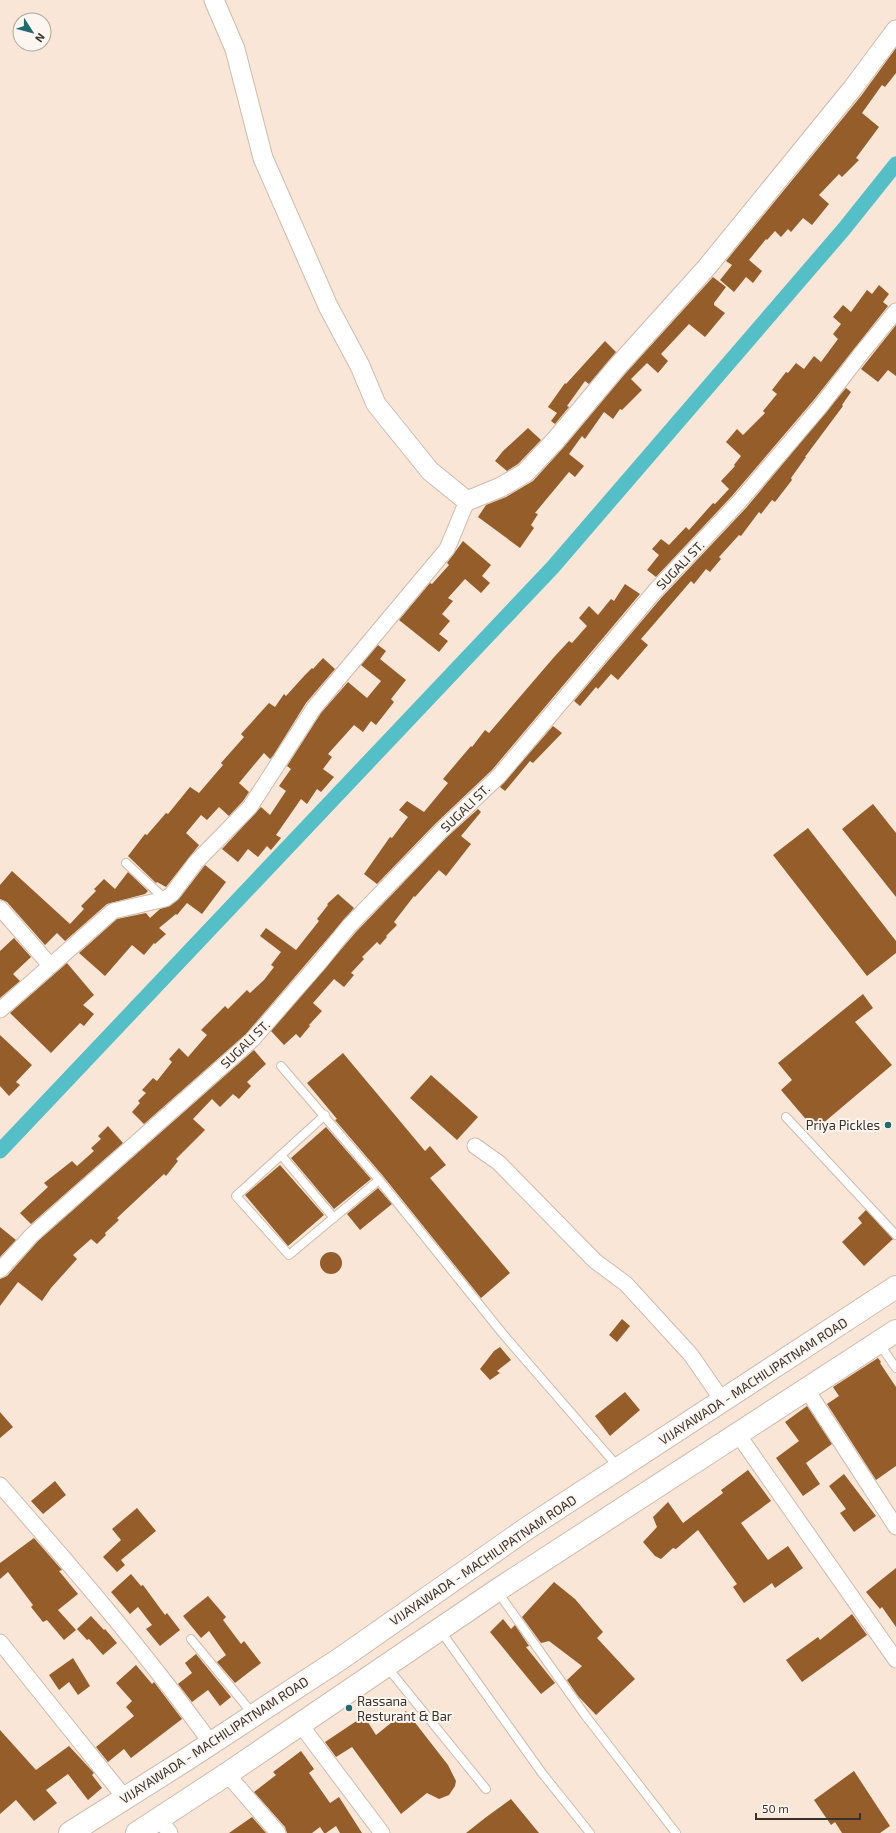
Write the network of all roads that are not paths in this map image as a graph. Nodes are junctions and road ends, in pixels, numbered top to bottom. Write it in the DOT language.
graph roads {
  1 [pos="214,0"];
  2 [pos="896,30"];
  3 [pos="896,311"];
  4 [pos="467,501"];
  5 [pos="126,863"];
  6 [pos="165,899"];
  7 [pos="0,908"];
  8 [pos="50,965"];
  9 [pos="0,1010"];
  10 [pos="281,1066"];
  11 [pos="325,1115"];
  12 [pos="786,1117"];
  13 [pos="475,1146"];
  14 [pos="281,1155"];
  15 [pos="379,1180"];
  16 [pos="334,1218"];
  17 [pos="896,1235"];
  18 [pos="0,1270"];
  19 [pos="896,1287"];
  20 [pos="887,1336"];
  21 [pos="896,1368"];
  22 [pos="807,1390"];
  23 [pos="726,1399"];
  24 [pos="737,1433"];
  25 [pos="619,1468"];
  26 [pos="0,1486"];
  27 [pos="896,1527"];
  28 [pos="496,1591"];
  29 [pos="440,1629"];
  30 [pos="191,1639"];
  31 [pos="0,1642"];
  32 [pos="896,1660"];
  33 [pos="386,1666"];
  34 [pos="254,1715"];
  35 [pos="300,1724"];
  36 [pos="212,1743"];
  37 [pos="227,1774"];
  38 [pos="486,1789"];
  39 [pos="125,1798"];
  40 [pos="164,1826"];
  41 [pos="70,1833"];
  42 [pos="137,1833"];
  43 [pos="278,1833"];
  44 [pos="382,1833"];
  45 [pos="590,1833"];
  46 [pos="676,1833"];
  1 -- 4 [label="street"];
  2 -- 4 [label="street"];
  3 -- 18 [label="street, SUGALI ST."];
  4 -- 6 [label="street"];
  5 -- 6 [label="lane"];
  6 -- 8 [label="street"];
  7 -- 8 [label="street"];
  8 -- 9 [label="street"];
  10 -- 11 [label="lane"];
  11 -- 14 [label="lane"];
  11 -- 15 [label="lane"];
  12 -- 17 [label="lane"];
  13 -- 23 [label="street"];
  14 -- 16 [label="lane"];
  14 -- 16 [label="lane"];
  15 -- 16 [label="lane"];
  15 -- 25 [label="lane"];
  19 -- 23 [label="highway, VIJAYAWADA - MACHILIPATNAM ROAD"];
  20 -- 21 [label="lane"];
  20 -- 22 [label="highway"];
  22 -- 24 [label="highway"];
  22 -- 27 [label="street"];
  23 -- 25 [label="highway, VIJAYAWADA - MACHILIPATNAM ROAD"];
  24 -- 28 [label="highway"];
  24 -- 32 [label="street"];
  25 -- 34 [label="highway, VIJAYAWADA - MACHILIPATNAM ROAD"];
  26 -- 36 [label="street"];
  28 -- 29 [label="highway"];
  28 -- 46 [label="lane"];
  29 -- 33 [label="highway"];
  29 -- 45 [label="lane"];
  30 -- 34 [label="lane"];
  31 -- 39 [label="street"];
  33 -- 35 [label="highway"];
  33 -- 38 [label="lane"];
  34 -- 36 [label="highway, VIJAYAWADA - MACHILIPATNAM ROAD"];
  35 -- 37 [label="highway"];
  35 -- 44 [label="street"];
  36 -- 39 [label="highway, VIJAYAWADA - MACHILIPATNAM ROAD"];
  37 -- 40 [label="highway"];
  37 -- 43 [label="street"];
  39 -- 41 [label="highway, VIJAYAWADA - MACHILIPATNAM ROAD"];
  40 -- 42 [label="highway"];
}
